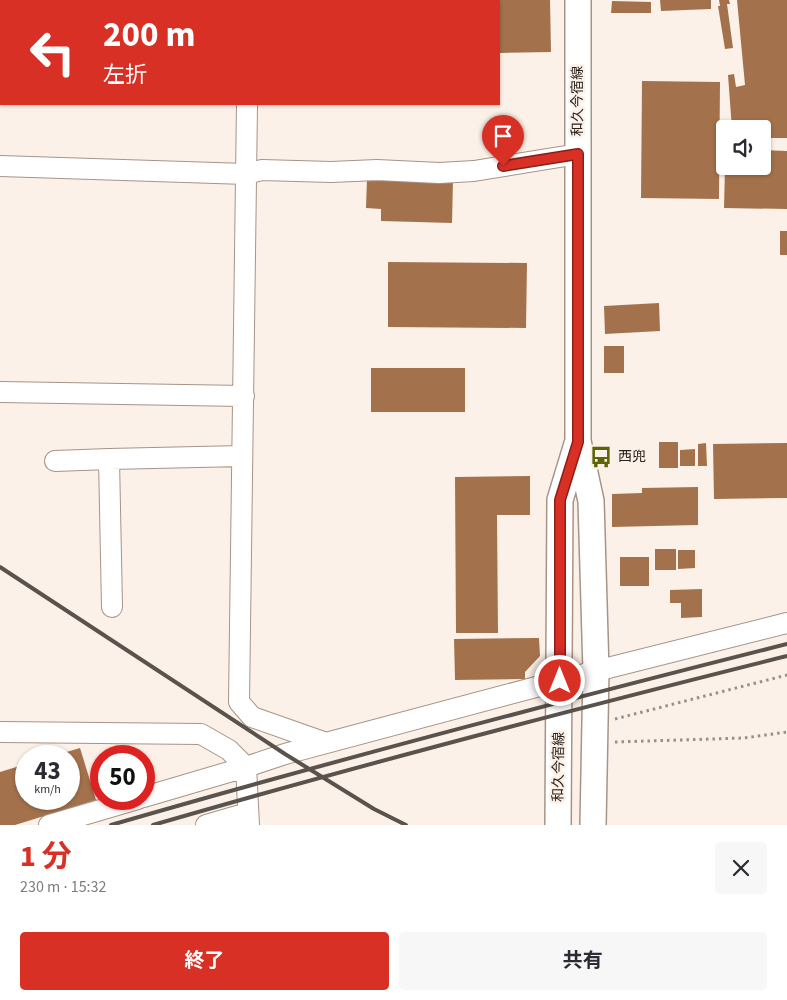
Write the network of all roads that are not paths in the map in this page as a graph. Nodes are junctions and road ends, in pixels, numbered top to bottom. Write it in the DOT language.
graph roads {
  1 [pos="578,0"];
  2 [pos="247,105"];
  3 [pos="578,154"];
  4 [pos="0,166"];
  5 [pos="246,174"];
  6 [pos="0,392"];
  7 [pos="244,396"];
  8 [pos="578,442"];
  9 [pos="242,456"];
  10 [pos="108,459"];
  11 [pos="55,461"];
  12 [pos="112,607"];
  13 [pos="787,623"];
  14 [pos="596,671"];
  15 [pos="560,681"];
  16 [pos="0,732"];
  17 [pos="326,743"];
  18 [pos="246,767"];
  19 [pos="155,794"];
  20 [pos="100,810"];
  21 [pos="248,819"];
  22 [pos="48,825"];
  23 [pos="206,825"];
  24 [pos="558,825"];
  25 [pos="593,825"];
  1 -- 3 [label="main road, 和久今宿線"];
  2 -- 5 [label="street"];
  3 -- 5 [label="street"];
  3 -- 8 [label="main road, 和久今宿線"];
  4 -- 5 [label="street"];
  5 -- 7 [label="street"];
  6 -- 7 [label="street"];
  7 -- 9 [label="street"];
  8 -- 14 [label="main road, 和久今宿線"];
  8 -- 15 [label="main road, 和久今宿線"];
  9 -- 10 [label="street"];
  9 -- 17 [label="street"];
  10 -- 11 [label="street"];
  10 -- 12 [label="street"];
  13 -- 14 [label="street"];
  14 -- 15 [label="street"];
  14 -- 25 [label="main road, 和久今宿線"];
  15 -- 17 [label="street"];
  15 -- 24 [label="main road, 和久今宿線"];
  16 -- 18 [label="street"];
  17 -- 18 [label="street"];
  18 -- 19 [label="street"];
  18 -- 21 [label="street"];
  20 -- 22 [label="street"];
  21 -- 23 [label="street"];
}
